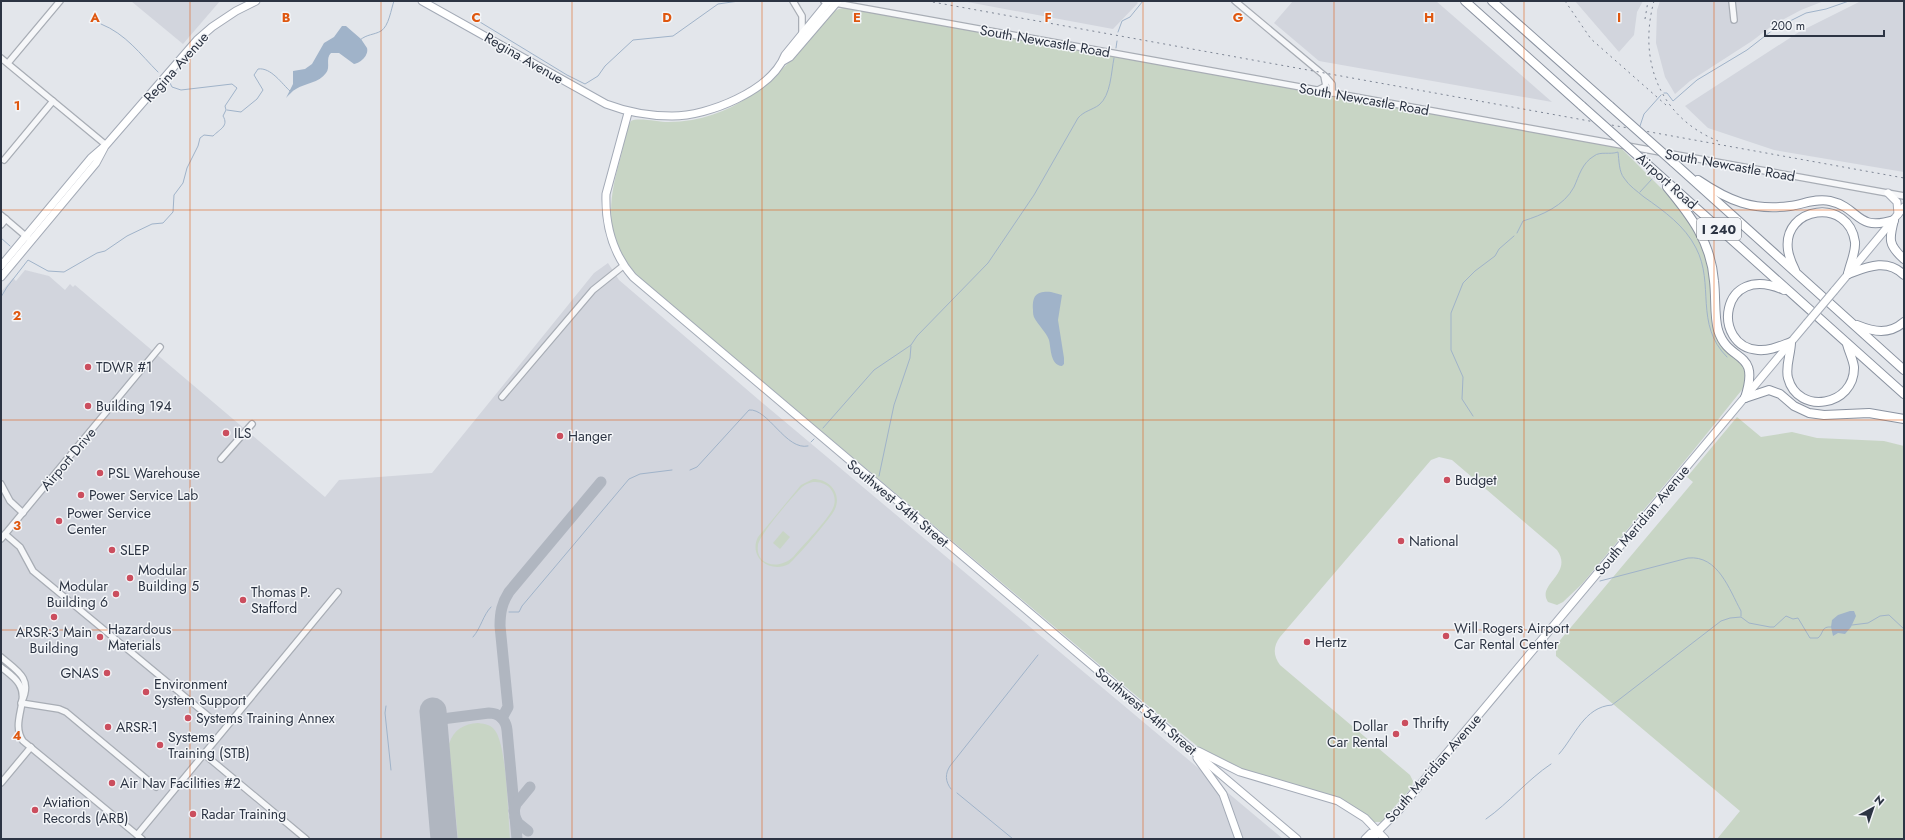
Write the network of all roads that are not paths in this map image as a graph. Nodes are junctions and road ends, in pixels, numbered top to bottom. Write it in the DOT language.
graph roads {
  1 [pos="60,1"];
  2 [pos="256,1"];
  3 [pos="422,1"];
  4 [pos="793,1"];
  5 [pos="1235,1"];
  6 [pos="1465,1"];
  7 [pos="1492,1"];
  8 [pos="1732,1"];
  9 [pos="831,2"];
  10 [pos="1734,20"];
  11 [pos="802,34"];
  12 [pos="1,58"];
  13 [pos="783,61"];
  14 [pos="8,63"];
  15 [pos="1323,74"];
  16 [pos="1318,90"];
  17 [pos="1332,93"];
  18 [pos="53,101"];
  19 [pos="628,113"];
  20 [pos="106,145"];
  21 [pos="4,160"];
  22 [pos="1647,164"];
  23 [pos="1684,172"];
  24 [pos="1888,193"];
  25 [pos="1904,196"];
  26 [pos="1904,207"];
  27 [pos="1,215"];
  28 [pos="1896,217"];
  29 [pos="6,219"];
  30 [pos="1,225"];
  31 [pos="29,238"];
  32 [pos="1904,259"];
  33 [pos="1,266"];
  34 [pos="623,266"];
  35 [pos="1848,274"];
  36 [pos="1797,275"];
  37 [pos="1904,275"];
  38 [pos="1,277"];
  39 [pos="1792,294"];
  40 [pos="1850,322"];
  41 [pos="1904,322"];
  42 [pos="1846,341"];
  43 [pos="1791,342"];
  44 [pos="160,347"];
  45 [pos="1904,370"];
  46 [pos="1904,394"];
  47 [pos="502,397"];
  48 [pos="1745,398"];
  49 [pos="1904,419"];
  50 [pos="252,424"];
  51 [pos="221,459"];
  52 [pos="1,484"];
  53 [pos="23,513"];
  54 [pos="3,537"];
  55 [pos="338,592"];
  56 [pos="1,657"];
  57 [pos="10,665"];
  58 [pos="2,671"];
  59 [pos="21,703"];
  60 [pos="213,720"];
  61 [pos="1186,744"];
  62 [pos="31,747"];
  63 [pos="204,754"];
  64 [pos="1,783"];
  65 [pos="156,787"];
  66 [pos="1378,831"];
  67 [pos="140,837"];
  68 [pos="306,839"];
  69 [pos="1239,839"];
  70 [pos="1298,839"];
  71 [pos="1365,839"];
  72 [pos="1374,839"];
  73 [pos="1385,839"];
  1 -- 14 [label="street"];
  2 -- 20 [label="main road, Regina Avenue"];
  3 -- 19 [label="main road, Regina Avenue"];
  4 -- 11 [label="street"];
  5 -- 15 [label="street"];
  6 -- 22 [label="highway, Airport Road / I 240, bridge"];
  7 -- 23 [label="highway, Airport Road / I 240, bridge"];
  8 -- 10 [label="street"];
  9 -- 11 [label="main road"];
  9 -- 13 [label="main road"];
  9 -- 16 [label="street, South Newcastle Road"];
  11 -- 13 [label="main road"];
  12 -- 14 [label="street"];
  13 -- 19 [label="main road"];
  14 -- 18 [label="street"];
  15 -- 16 [label="street"];
  15 -- 17 [label="street"];
  16 -- 17 [label="street, South Newcastle Road"];
  17 -- 24 [label="street, South Newcastle Road"];
  18 -- 20 [label="street"];
  18 -- 21 [label="street"];
  19 -- 34 [label="main road, Southwest 54th Street"];
  20 -- 31 [label="main road, Regina Avenue"];
  22 -- 39 [label="highway, Airport Road / I 240"];
  22 -- 48 [label="highway"];
  23 -- 28 [label="highway"];
  23 -- 36 [label="highway, Airport Road / I 240"];
  24 -- 25 [label="street, South Newcastle Road"];
  24 -- 28 [label="main road"];
  26 -- 28 [label="main road, South Meridian Avenue"];
  27 -- 29 [label="street"];
  28 -- 32 [label="highway"];
  28 -- 35 [label="main road, South Meridian Avenue"];
  29 -- 30 [label="street"];
  29 -- 31 [label="street"];
  31 -- 33 [label="main road, Regina Avenue"];
  31 -- 38 [label="main road, Regina Avenue"];
  34 -- 47 [label="street"];
  34 -- 61 [label="main road, Southwest 54th Street"];
  35 -- 36 [label="highway"];
  35 -- 37 [label="highway"];
  35 -- 43 [label="main road, South Meridian Avenue, bridge"];
  36 -- 40 [label="highway, Airport Road / I 240"];
  39 -- 42 [label="highway, Airport Road / I 240"];
  39 -- 43 [label="highway"];
  40 -- 41 [label="highway"];
  40 -- 45 [label="highway, Airport Road / I 240"];
  42 -- 43 [label="highway"];
  42 -- 46 [label="highway, Airport Road / I 240"];
  43 -- 48 [label="main road, South Meridian Avenue"];
  44 -- 53 [label="street, Airport Drive"];
  48 -- 49 [label="highway"];
  48 -- 66 [label="main road, South Meridian Avenue"];
  50 -- 51 [label="street"];
  52 -- 53 [label="street"];
  53 -- 54 [label="street, Airport Drive"];
  54 -- 60 [label="street"];
  55 -- 63 [label="street"];
  56 -- 57 [label="street"];
  57 -- 58 [label="street"];
  57 -- 59 [label="street"];
  58 -- 59 [label="street"];
  59 -- 62 [label="street"];
  59 -- 65 [label="street"];
  61 -- 66 [label="main road"];
  61 -- 69 [label="main road"];
  61 -- 70 [label="main road, Southwest 54th Street"];
  62 -- 64 [label="street"];
  62 -- 67 [label="street"];
  63 -- 67 [label="street"];
  63 -- 68 [label="street"];
  66 -- 71 [label="main road, South Meridian Avenue"];
  66 -- 72 [label="main road, South Meridian Avenue"];
  66 -- 73 [label="main road"];
}
